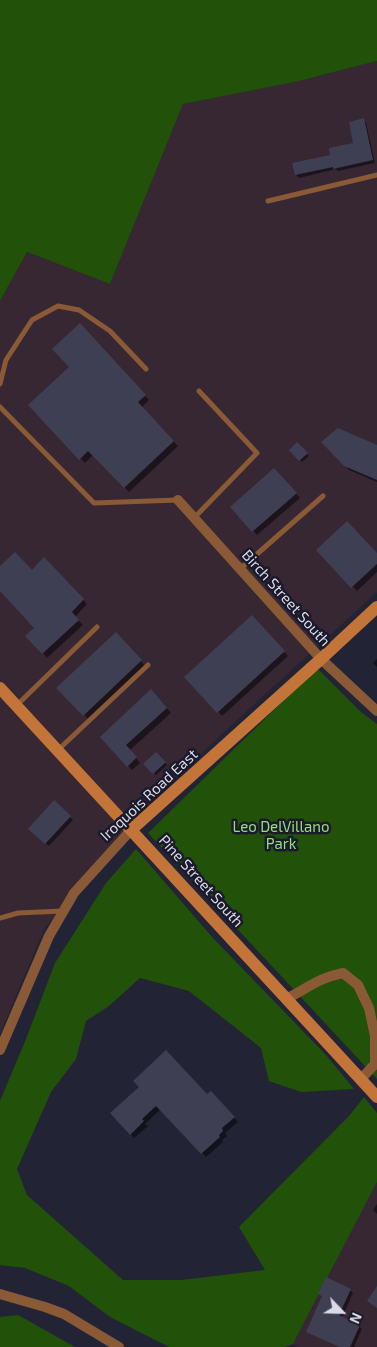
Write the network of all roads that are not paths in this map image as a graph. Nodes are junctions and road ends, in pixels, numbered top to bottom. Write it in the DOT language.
graph roads {
  1 [pos="377,176"];
  2 [pos="268,201"];
  3 [pos="146,369"];
  4 [pos="0,384"];
  5 [pos="199,391"];
  6 [pos="0,407"];
  7 [pos="323,496"];
  8 [pos="178,500"];
  9 [pos="194,518"];
  10 [pos="240,569"];
  11 [pos="377,606"];
  12 [pos="97,627"];
  13 [pos="321,659"];
  14 [pos="148,665"];
  15 [pos="0,688"];
  16 [pos="16,706"];
  17 [pos="377,711"];
  18 [pos="57,751"];
  19 [pos="132,830"];
  20 [pos="63,911"];
  21 [pos="0,918"];
  22 [pos="286,999"];
  23 [pos="0,1050"];
  24 [pos="360,1079"];
  25 [pos="377,1097"];
  26 [pos="0,1294"];
  27 [pos="119,1347"];
  1 -- 2 [label="lane"];
  3 -- 4 [label="lane"];
  5 -- 9 [label="lane"];
  6 -- 8 [label="lane"];
  7 -- 10 [label="lane"];
  8 -- 9 [label="street, Birch Street South"];
  9 -- 10 [label="street, Birch Street South"];
  10 -- 13 [label="street, Birch Street South"];
  11 -- 13 [label="street, Iroquois Road East"];
  12 -- 16 [label="lane"];
  13 -- 17 [label="street, Birch Street South"];
  13 -- 19 [label="street, Iroquois Road East"];
  14 -- 18 [label="lane"];
  15 -- 16 [label="street, Pine Street South"];
  16 -- 18 [label="street, Pine Street South"];
  18 -- 19 [label="street, Pine Street South"];
  19 -- 20 [label="street, Iroquois Road East"];
  19 -- 22 [label="street, Pine Street South"];
  20 -- 21 [label="lane"];
  20 -- 23 [label="street, Iroquois Road East"];
  22 -- 24 [label="street, Pine Street South"];
  22 -- 24 [label="street"];
  24 -- 25 [label="street, Pine Street South"];
  26 -- 27 [label="street"];
}
